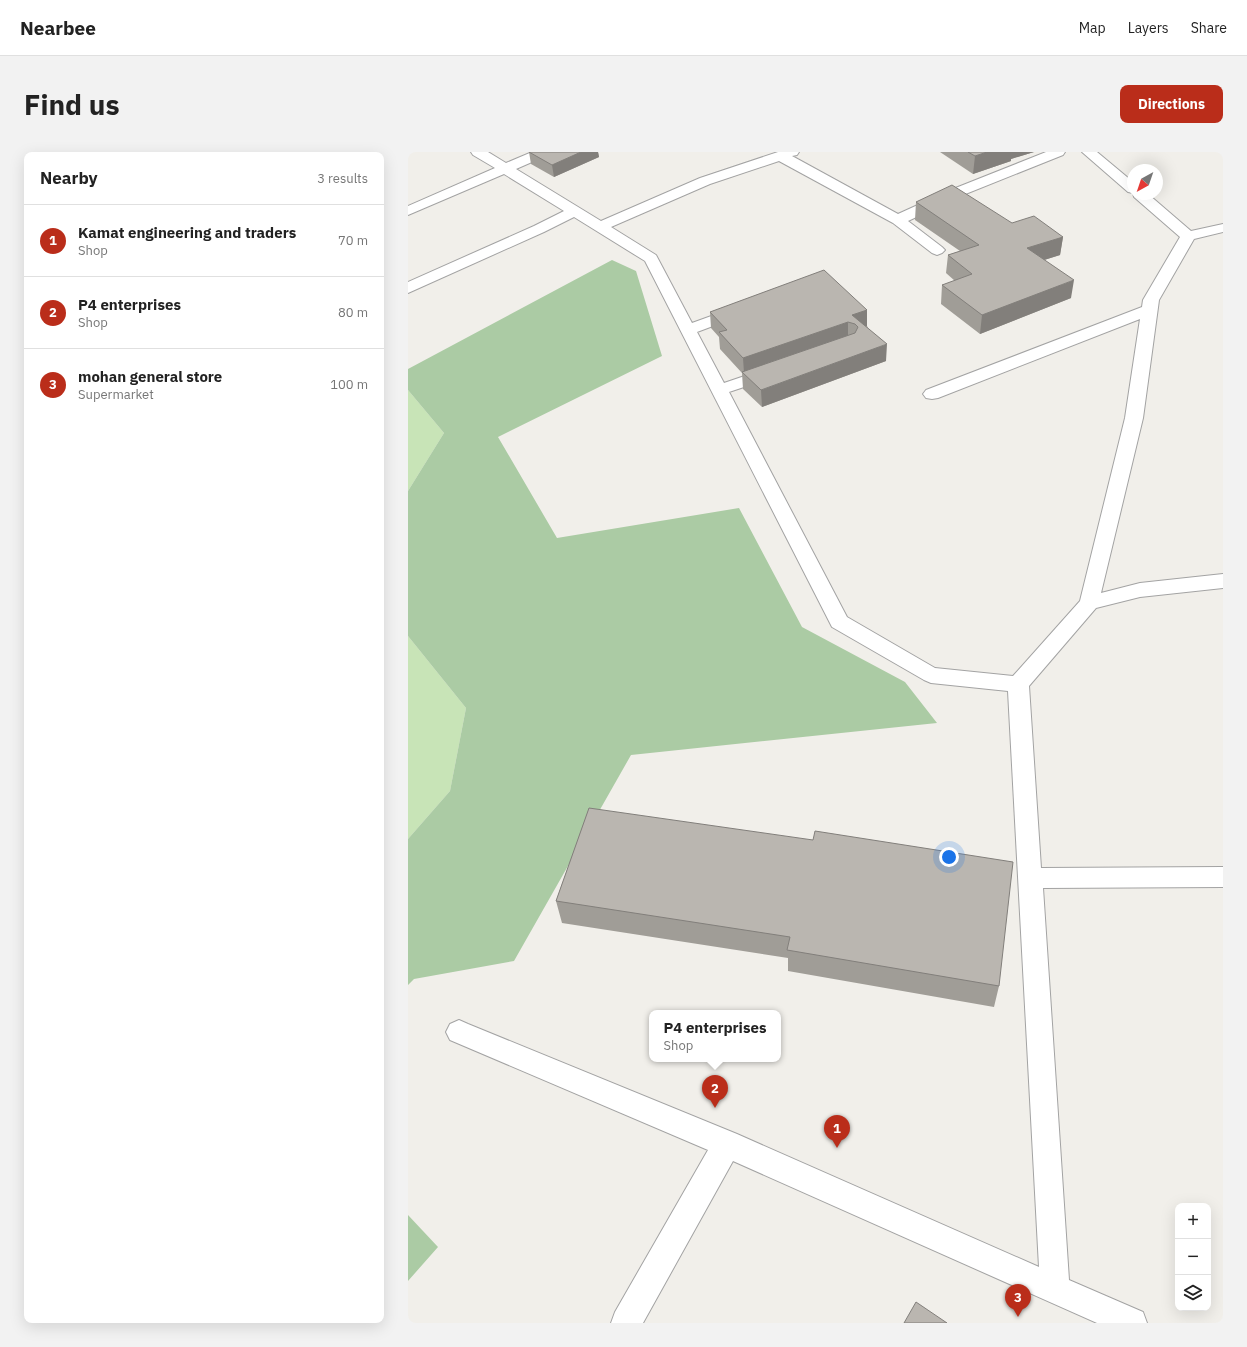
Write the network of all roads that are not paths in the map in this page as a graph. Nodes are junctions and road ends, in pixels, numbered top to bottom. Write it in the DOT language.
graph roads {
  1 [pos="478,152"];
  2 [pos="543,152"];
  3 [pos="1058,152"];
  4 [pos="1089,152"];
  5 [pos="786,154"];
  6 [pos="505,168"];
  7 [pos="1127,184"];
  8 [pos="1146,200"];
  9 [pos="408,210"];
  10 [pos="574,211"];
  11 [pos="898,220"];
  12 [pos="600,227"];
  13 [pos="1223,228"];
  14 [pos="1188,236"];
  15 [pos="937,250"];
  16 [pos="408,288"];
  17 [pos="752,306"];
  18 [pos="1149,310"];
  19 [pos="688,330"];
  20 [pos="784,367"];
  21 [pos="719,390"];
  22 [pos="932,394"];
  23 [pos="1223,581"];
  24 [pos="1089,603"];
  25 [pos="1018,684"];
  26 [pos="1223,877"];
  27 [pos="1030,878"];
  28 [pos="460,1032"];
  29 [pos="727,1144"];
  30 [pos="1055,1290"];
  31 [pos="1128,1322"];
  32 [pos="626,1323"];
  1 -- 6 [label="street"];
  2 -- 6 [label="street"];
  3 -- 11 [label="street"];
  4 -- 7 [label="street"];
  5 -- 11 [label="street"];
  5 -- 12 [label="street"];
  6 -- 9 [label="street"];
  6 -- 10 [label="street"];
  8 -- 14 [label="street"];
  10 -- 12 [label="street"];
  10 -- 16 [label="street"];
  11 -- 15 [label="street"];
  12 -- 19 [label="street"];
  13 -- 14 [label="street"];
  14 -- 18 [label="street"];
  17 -- 19 [label="street"];
  18 -- 22 [label="street"];
  18 -- 24 [label="street"];
  19 -- 21 [label="street"];
  20 -- 21 [label="street"];
  21 -- 25 [label="street"];
  23 -- 24 [label="street"];
  24 -- 25 [label="street"];
  25 -- 27 [label="street"];
  26 -- 27 [label="street"];
  27 -- 30 [label="street"];
  28 -- 29 [label="street"];
  29 -- 30 [label="street"];
  29 -- 32 [label="street"];
  30 -- 31 [label="street"];
}
